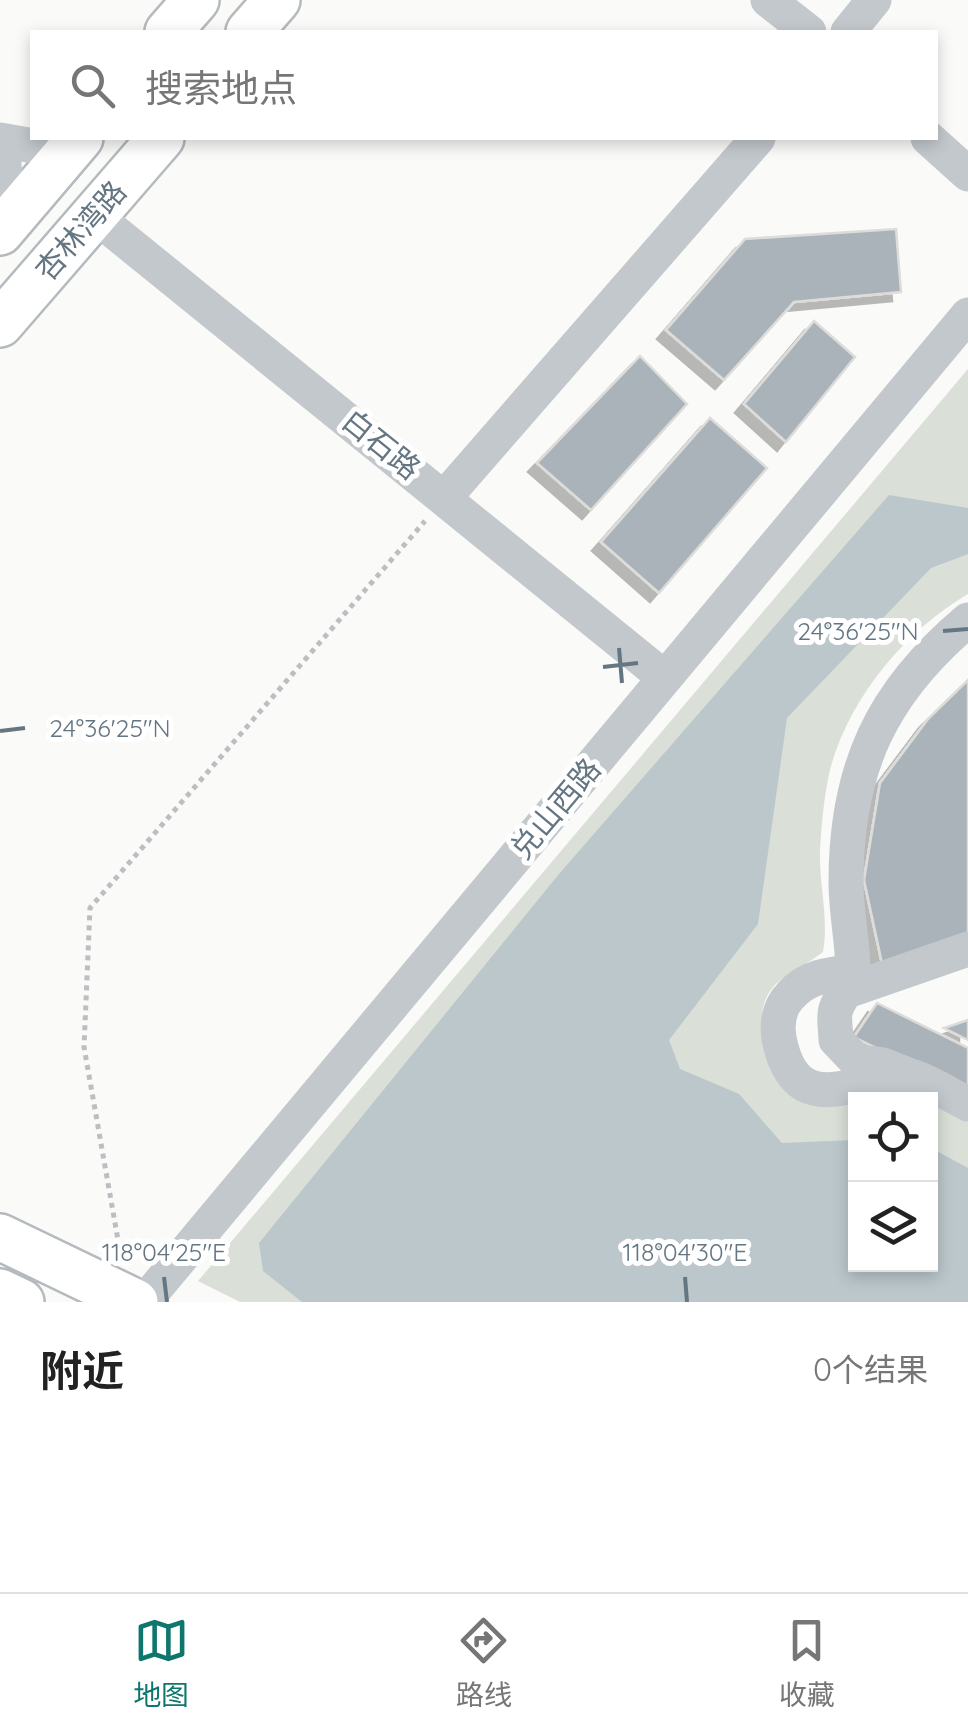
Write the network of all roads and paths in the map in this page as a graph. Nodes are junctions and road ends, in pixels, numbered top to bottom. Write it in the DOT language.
graph roads {
  1 [pos="196,0"];
  2 [pos="277,0"];
  3 [pos="768,0"];
  4 [pos="874,0"];
  5 [pos="170,30"];
  6 [pos="251,30"];
  7 [pos="806,30"];
  8 [pos="850,30"];
  9 [pos="159,140"];
  10 [pos="756,140"];
  11 [pos="930,140"];
  12 [pos="77,141"];
  13 [pos="0,144"];
  14 [pos="968,174"];
  15 [pos="95,216"];
  16 [pos="3,228"];
  17 [pos="968,316"];
  18 [pos="0,324"];
  19 [pos="446,497"];
  20 [pos="968,620"];
  21 [pos="665,678"];
  22 [pos="968,949"];
  23 [pos="851,981"];
  24 [pos="908,1074"];
  25 [pos="968,1104"];
  26 [pos="0,1237"];
  27 [pos="0,1292"];
  28 [pos="136,1301"];
  29 [pos="22,1302"];
  1 -- 5 [label="main road"];
  2 -- 6 [label="main road"];
  3 -- 7 [label="street"];
  4 -- 8 [label="street"];
  9 -- 15 [label="main road, 杏林湾路"];
  10 -- 19 [label="street"];
  11 -- 14 [label="street"];
  12 -- 13 [label="street"];
  12 -- 16 [label="main road, 杏林湾路"];
  13 -- 16 [label="street"];
  15 -- 18 [label="main road, 杏林湾路"];
  15 -- 19 [label="street, 白石路"];
  17 -- 21 [label="street, 兑山西路"];
  19 -- 21 [label="street, 白石路"];
  19 -- 28 [label="path"];
  20 -- 23 [label="street"];
  21 -- 28 [label="street, 兑山西路"];
  22 -- 23 [label="street"];
  23 -- 24 [label="street"];
  23 -- 24 [label="street"];
  24 -- 25 [label="street"];
  26 -- 28 [label="main road"];
  27 -- 29 [label="main road"];
}
